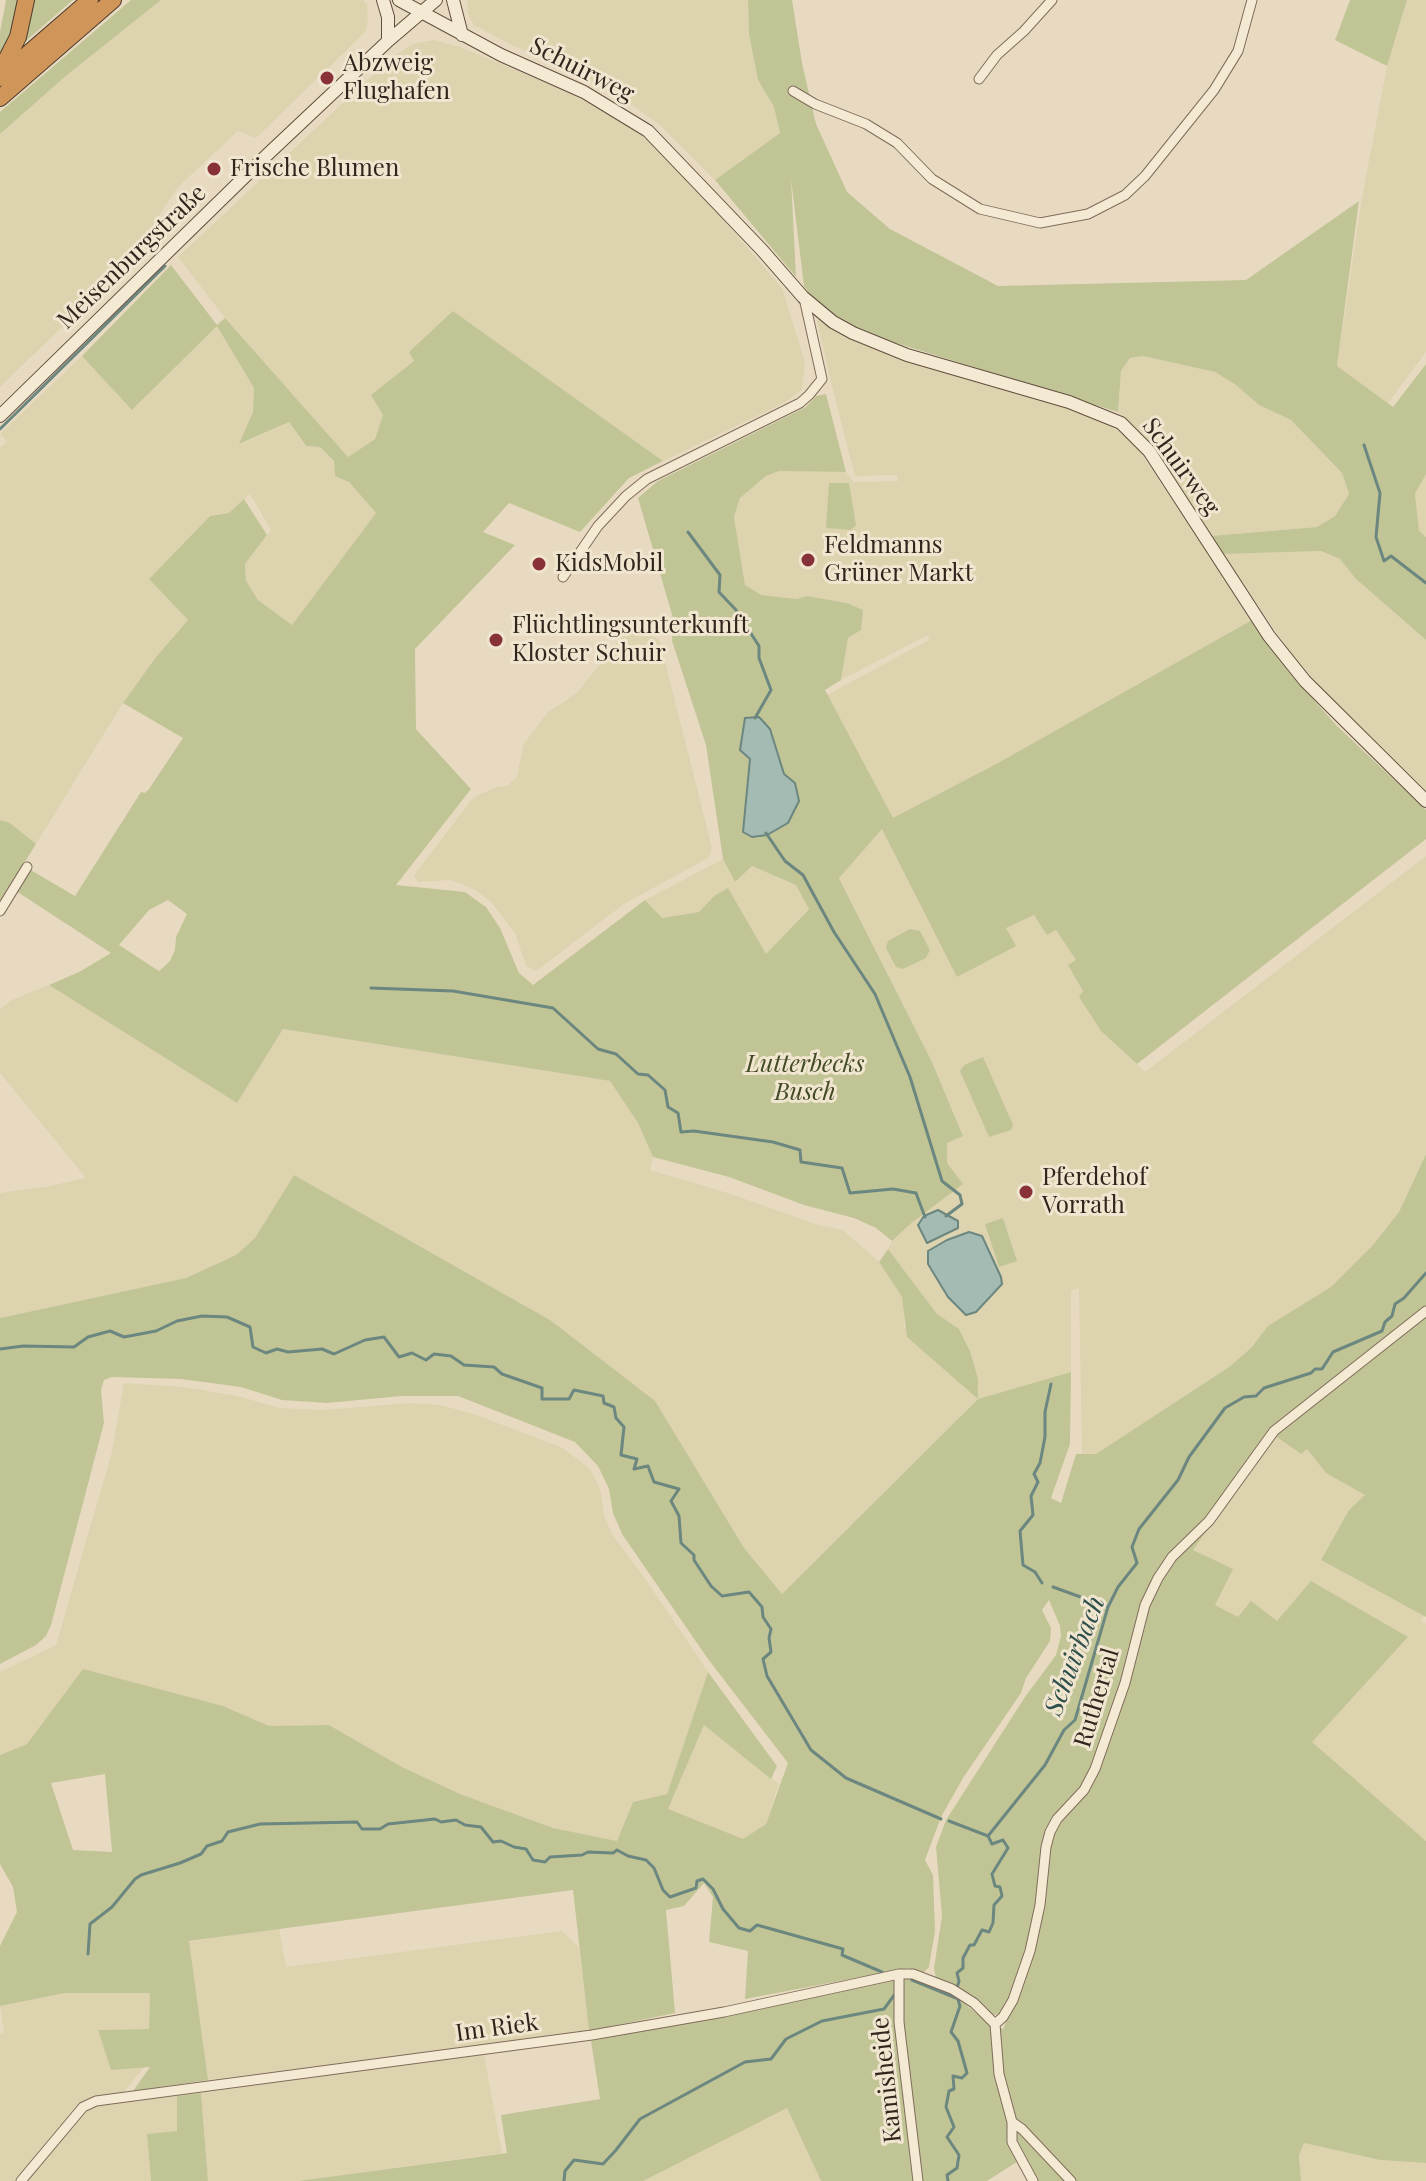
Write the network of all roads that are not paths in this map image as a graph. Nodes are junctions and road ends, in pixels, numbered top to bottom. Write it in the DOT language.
graph roads {
  1 [pos="26,0"];
  2 [pos="90,0"];
  3 [pos="113,0"];
  4 [pos="383,0"];
  5 [pos="399,0"];
  6 [pos="436,0"];
  7 [pos="453,0"];
  8 [pos="1052,0"];
  9 [pos="1252,0"];
  10 [pos="421,13"];
  11 [pos="462,35"];
  12 [pos="388,41"];
  13 [pos="0,75"];
  14 [pos="979,79"];
  15 [pos="793,91"];
  16 [pos="0,98"];
  17 [pos="803,297"];
  18 [pos="0,416"];
  19 [pos="563,577"];
  20 [pos="1426,801"];
  21 [pos="27,867"];
  22 [pos="0,911"];
  23 [pos="1426,1311"];
  24 [pos="899,1974"];
  25 [pos="995,2024"];
  26 [pos="1012,2122"];
  27 [pos="21,2181"];
  28 [pos="918,2181"];
  29 [pos="1033,2181"];
  30 [pos="1071,2181"];
  1 -- 13 [label="highway"];
  2 -- 13 [label="highway"];
  3 -- 16 [label="highway"];
  4 -- 12 [label="main road"];
  5 -- 10 [label="main road, Schuirweg"];
  6 -- 10 [label="main road, Meisenburgstraße"];
  7 -- 11 [label="main road"];
  8 -- 14 [label="street"];
  9 -- 15 [label="street"];
  10 -- 11 [label="main road, Schuirweg"];
  10 -- 12 [label="main road, Meisenburgstraße"];
  11 -- 17 [label="main road, Schuirweg"];
  12 -- 18 [label="main road, Meisenburgstraße"];
  17 -- 19 [label="street, Schuirweg"];
  17 -- 20 [label="main road, Schuirweg"];
  21 -- 22 [label="street"];
  23 -- 25 [label="street, Ruthertal"];
  24 -- 25 [label="street, Im Riek"];
  24 -- 27 [label="street, Im Riek"];
  24 -- 28 [label="street, Kamisheide"];
  25 -- 26 [label="street"];
  26 -- 29 [label="street"];
  26 -- 30 [label="street"];
}
